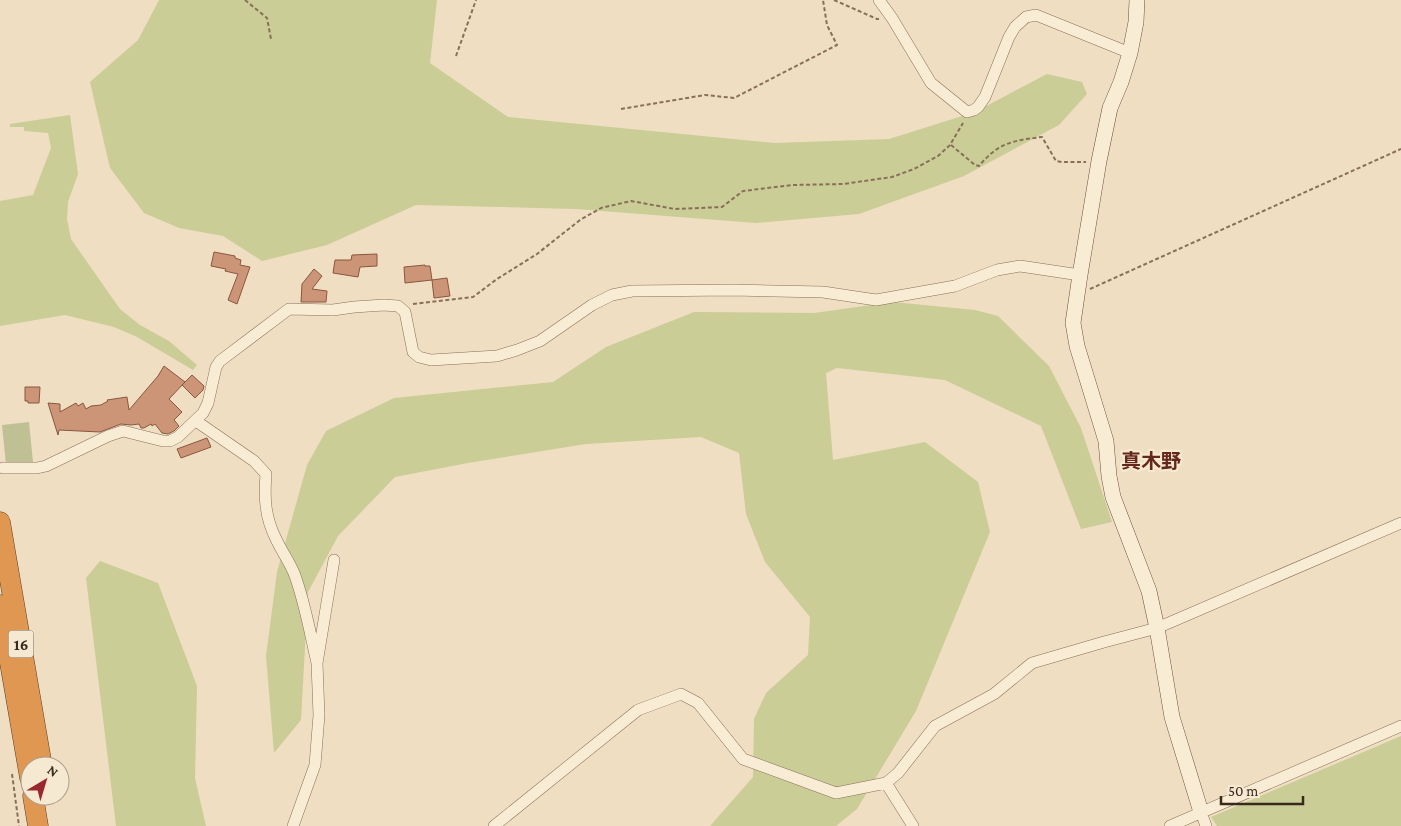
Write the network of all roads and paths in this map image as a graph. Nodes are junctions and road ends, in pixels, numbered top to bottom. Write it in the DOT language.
graph roads {
  1 [pos="245,0"];
  2 [pos="476,0"];
  3 [pos="823,0"];
  4 [pos="834,0"];
  5 [pos="879,0"];
  6 [pos="1137,0"];
  7 [pos="892,18"];
  8 [pos="271,39"];
  9 [pos="1130,53"];
  10 [pos="456,56"];
  11 [pos="621,109"];
  12 [pos="967,112"];
  13 [pos="950,144"];
  14 [pos="1401,149"];
  15 [pos="1099,161"];
  16 [pos="1080,275"];
  17 [pos="1077,295"];
  18 [pos="398,306"];
  19 [pos="196,421"];
  20 [pos="3,468"];
  21 [pos="0,522"];
  22 [pos="1401,523"];
  23 [pos="334,560"];
  24 [pos="0,605"];
  25 [pos="1157,628"];
  26 [pos="317,663"];
  27 [pos="1401,726"];
  28 [pos="26,756"];
  29 [pos="40,756"];
  30 [pos="886,783"];
  31 [pos="35,806"];
  32 [pos="49,806"];
  33 [pos="1204,819"];
  34 [pos="38,826"];
  35 [pos="53,826"];
  36 [pos="293,826"];
  37 [pos="494,826"];
  38 [pos="913,826"];
  39 [pos="1170,826"];
  1 -- 8 [label="path"];
  2 -- 10 [label="path"];
  3 -- 11 [label="path"];
  4 -- 7 [label="path"];
  5 -- 7 [label="street"];
  6 -- 9 [label="street"];
  7 -- 12 [label="street"];
  9 -- 12 [label="street"];
  9 -- 15 [label="street"];
  12 -- 13 [label="path"];
  13 -- 15 [label="path"];
  13 -- 18 [label="path"];
  14 -- 17 [label="path"];
  15 -- 16 [label="street"];
  16 -- 17 [label="street"];
  16 -- 18 [label="street"];
  17 -- 25 [label="street"];
  18 -- 19 [label="street"];
  19 -- 20 [label="street"];
  19 -- 26 [label="street"];
  21 -- 29 [label="highway, 16"];
  22 -- 25 [label="street"];
  23 -- 26 [label="street"];
  24 -- 28 [label="highway, 16"];
  25 -- 30 [label="street"];
  25 -- 33 [label="street"];
  26 -- 36 [label="street"];
  27 -- 33 [label="street"];
  30 -- 37 [label="street"];
  30 -- 38 [label="street"];
  31 -- 34 [label="highway"];
  32 -- 35 [label="highway"];
  33 -- 39 [label="street"];
}
